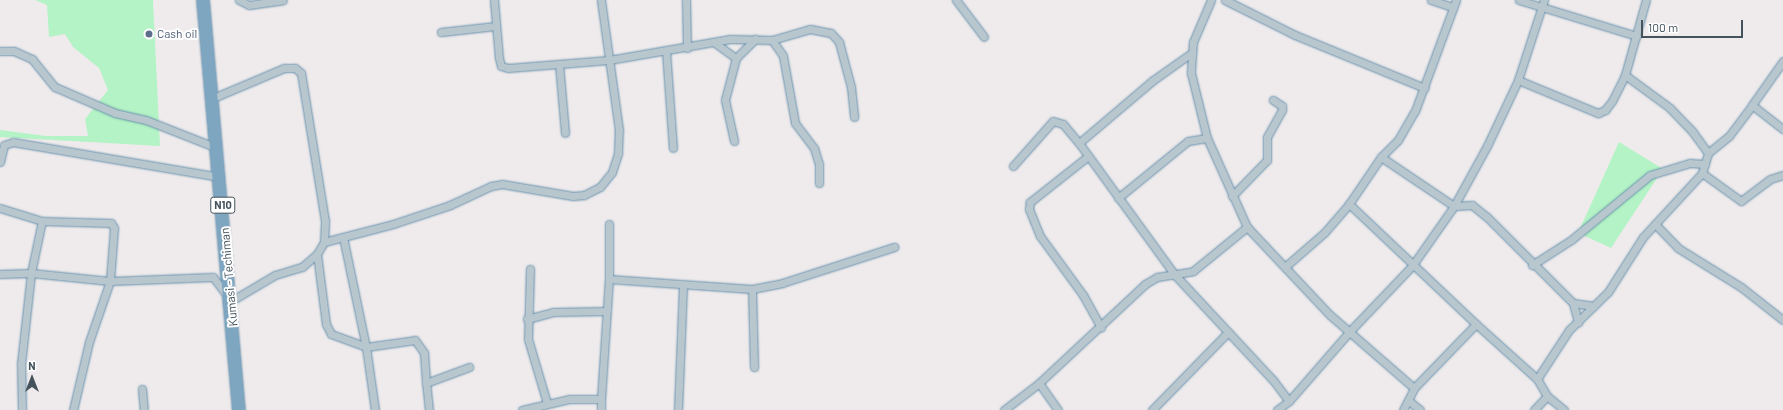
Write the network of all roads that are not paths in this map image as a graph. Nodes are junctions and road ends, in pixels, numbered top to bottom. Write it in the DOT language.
graph roads {
  1 [pos="204,0"];
  2 [pos="239,0"];
  3 [pos="283,0"];
  4 [pos="494,0"];
  5 [pos="601,0"];
  6 [pos="686,0"];
  7 [pos="956,0"];
  8 [pos="1212,0"];
  9 [pos="1225,0"];
  10 [pos="1431,0"];
  11 [pos="1519,0"];
  12 [pos="1544,0"];
  13 [pos="1646,0"];
  14 [pos="1455,4"];
  15 [pos="1542,8"];
  16 [pos="496,26"];
  17 [pos="441,32"];
  18 [pos="984,36"];
  19 [pos="1638,36"];
  20 [pos="755,39"];
  21 [pos="772,40"];
  22 [pos="715,43"];
  23 [pos="687,48"];
  24 [pos="0,51"];
  25 [pos="666,52"];
  26 [pos="1190,54"];
  27 [pos="736,58"];
  28 [pos="609,60"];
  29 [pos="1783,61"];
  30 [pos="558,64"];
  31 [pos="1625,75"];
  32 [pos="1518,80"];
  33 [pos="1425,88"];
  34 [pos="213,98"];
  35 [pos="1273,100"];
  36 [pos="1752,105"];
  37 [pos="854,117"];
  38 [pos="1783,129"];
  39 [pos="565,133"];
  40 [pos="1207,138"];
  41 [pos="734,141"];
  42 [pos="1079,143"];
  43 [pos="217,148"];
  44 [pos="673,148"];
  45 [pos="1708,153"];
  46 [pos="1087,157"];
  47 [pos="1381,157"];
  48 [pos="0,162"];
  49 [pos="1705,164"];
  50 [pos="1013,166"];
  51 [pos="1702,173"];
  52 [pos="1783,175"];
  53 [pos="220,177"];
  54 [pos="819,183"];
  55 [pos="1232,196"];
  56 [pos="1118,198"];
  57 [pos="1349,204"];
  58 [pos="1454,206"];
  59 [pos="0,208"];
  60 [pos="42,221"];
  61 [pos="609,224"];
  62 [pos="1655,224"];
  63 [pos="1248,227"];
  64 [pos="343,237"];
  65 [pos="324,242"];
  66 [pos="894,247"];
  67 [pos="318,254"];
  68 [pos="1532,265"];
  69 [pos="1286,266"];
  70 [pos="1412,266"];
  71 [pos="530,269"];
  72 [pos="31,273"];
  73 [pos="0,274"];
  74 [pos="1175,275"];
  75 [pos="609,279"];
  76 [pos="110,281"];
  77 [pos="683,285"];
  78 [pos="752,289"];
  79 [pos="231,301"];
  80 [pos="1573,304"];
  81 [pos="1594,306"];
  82 [pos="606,311"];
  83 [pos="527,319"];
  84 [pos="1783,320"];
  85 [pos="1578,322"];
  86 [pos="1476,324"];
  87 [pos="1100,327"];
  88 [pos="1350,331"];
  89 [pos="1228,332"];
  90 [pos="366,347"];
  91 [pos="469,367"];
  92 [pos="754,367"];
  93 [pos="1538,379"];
  94 [pos="426,383"];
  95 [pos="1039,383"];
  96 [pos="1414,388"];
  97 [pos="142,389"];
  98 [pos="1547,396"];
  99 [pos="601,399"];
  100 [pos="1409,401"];
  101 [pos="1289,402"];
  102 [pos="548,403"];
  103 [pos="22,410"];
  104 [pos="73,410"];
  105 [pos="144,410"];
  106 [pos="239,410"];
  107 [pos="375,410"];
  108 [pos="429,410"];
  109 [pos="522,410"];
  110 [pos="601,410"];
  111 [pos="678,410"];
  112 [pos="1004,410"];
  113 [pos="1058,410"];
  114 [pos="1152,410"];
  115 [pos="1277,410"];
  116 [pos="1403,410"];
  117 [pos="1420,410"];
  118 [pos="1534,410"];
  119 [pos="1564,410"];
  1 -- 34 [label="highway, Kumasi - Techiman / N10"];
  2 -- 3 [label="street"];
  4 -- 16 [label="street"];
  5 -- 28 [label="street"];
  6 -- 23 [label="street"];
  7 -- 18 [label="street"];
  8 -- 26 [label="street"];
  9 -- 33 [label="street"];
  10 -- 14 [label="street"];
  11 -- 15 [label="street"];
  12 -- 15 [label="street"];
  13 -- 19 [label="street"];
  14 -- 33 [label="street"];
  15 -- 19 [label="street"];
  15 -- 32 [label="street"];
  16 -- 17 [label="street"];
  16 -- 30 [label="street"];
  19 -- 31 [label="street"];
  20 -- 21 [label="street"];
  20 -- 22 [label="street"];
  20 -- 27 [label="street"];
  21 -- 37 [label="street"];
  21 -- 54 [label="street"];
  22 -- 23 [label="street"];
  22 -- 27 [label="street"];
  23 -- 25 [label="street"];
  24 -- 43 [label="street"];
  25 -- 28 [label="street"];
  25 -- 44 [label="street"];
  26 -- 40 [label="street"];
  26 -- 42 [label="street"];
  27 -- 41 [label="street"];
  28 -- 30 [label="street"];
  28 -- 64 [label="street"];
  29 -- 36 [label="street"];
  30 -- 39 [label="street"];
  31 -- 32 [label="street"];
  31 -- 45 [label="street"];
  32 -- 58 [label="street"];
  33 -- 47 [label="street"];
  34 -- 43 [label="highway, Kumasi - Techiman / N10"];
  34 -- 65 [label="street"];
  35 -- 55 [label="street"];
  36 -- 38 [label="street"];
  36 -- 45 [label="street"];
  40 -- 55 [label="street"];
  40 -- 56 [label="street"];
  42 -- 46 [label="street"];
  42 -- 50 [label="street"];
  43 -- 53 [label="highway, Kumasi - Techiman / N10"];
  45 -- 49 [label="street"];
  46 -- 56 [label="street"];
  46 -- 87 [label="street"];
  47 -- 57 [label="street"];
  47 -- 58 [label="street"];
  48 -- 53 [label="street"];
  49 -- 51 [label="street"];
  49 -- 68 [label="street"];
  51 -- 52 [label="street"];
  51 -- 62 [label="street"];
  53 -- 79 [label="highway, Kumasi - Techiman / N10"];
  55 -- 63 [label="street"];
  56 -- 74 [label="street"];
  57 -- 69 [label="street"];
  57 -- 70 [label="street"];
  58 -- 68 [label="street"];
  58 -- 70 [label="street"];
  59 -- 60 [label="street"];
  60 -- 72 [label="street"];
  60 -- 76 [label="street"];
  61 -- 75 [label="street"];
  62 -- 81 [label="street"];
  62 -- 84 [label="street"];
  63 -- 69 [label="street"];
  63 -- 74 [label="street"];
  64 -- 65 [label="street"];
  64 -- 90 [label="street"];
  65 -- 67 [label="street"];
  66 -- 78 [label="street"];
  67 -- 79 [label="street"];
  67 -- 90 [label="street"];
  68 -- 80 [label="street"];
  69 -- 88 [label="street"];
  70 -- 86 [label="street"];
  70 -- 88 [label="street"];
  71 -- 83 [label="street"];
  72 -- 73 [label="street"];
  72 -- 76 [label="street"];
  72 -- 103 [label="street"];
  74 -- 87 [label="street"];
  74 -- 89 [label="street"];
  75 -- 77 [label="street"];
  75 -- 82 [label="street"];
  76 -- 79 [label="street"];
  76 -- 104 [label="street"];
  77 -- 78 [label="street"];
  77 -- 111 [label="street"];
  78 -- 92 [label="street"];
  79 -- 106 [label="highway, Kumasi - Techiman / N10"];
  80 -- 81 [label="street"];
  80 -- 85 [label="street"];
  81 -- 85 [label="street"];
  82 -- 83 [label="street"];
  82 -- 99 [label="street"];
  83 -- 102 [label="street"];
  85 -- 93 [label="street"];
  86 -- 93 [label="street"];
  86 -- 96 [label="street"];
  87 -- 95 [label="street"];
  88 -- 96 [label="street"];
  88 -- 101 [label="street"];
  89 -- 101 [label="street"];
  89 -- 114 [label="street"];
  90 -- 94 [label="street"];
  90 -- 107 [label="street"];
  91 -- 94 [label="street"];
  93 -- 98 [label="street"];
  94 -- 108 [label="street"];
  95 -- 112 [label="street"];
  95 -- 113 [label="street"];
  96 -- 100 [label="street"];
  97 -- 105 [label="street"];
  98 -- 118 [label="street"];
  98 -- 119 [label="street"];
  99 -- 102 [label="street"];
  99 -- 110 [label="street"];
  100 -- 116 [label="street"];
  100 -- 117 [label="street"];
  101 -- 115 [label="street"];
  102 -- 109 [label="street"];
}
